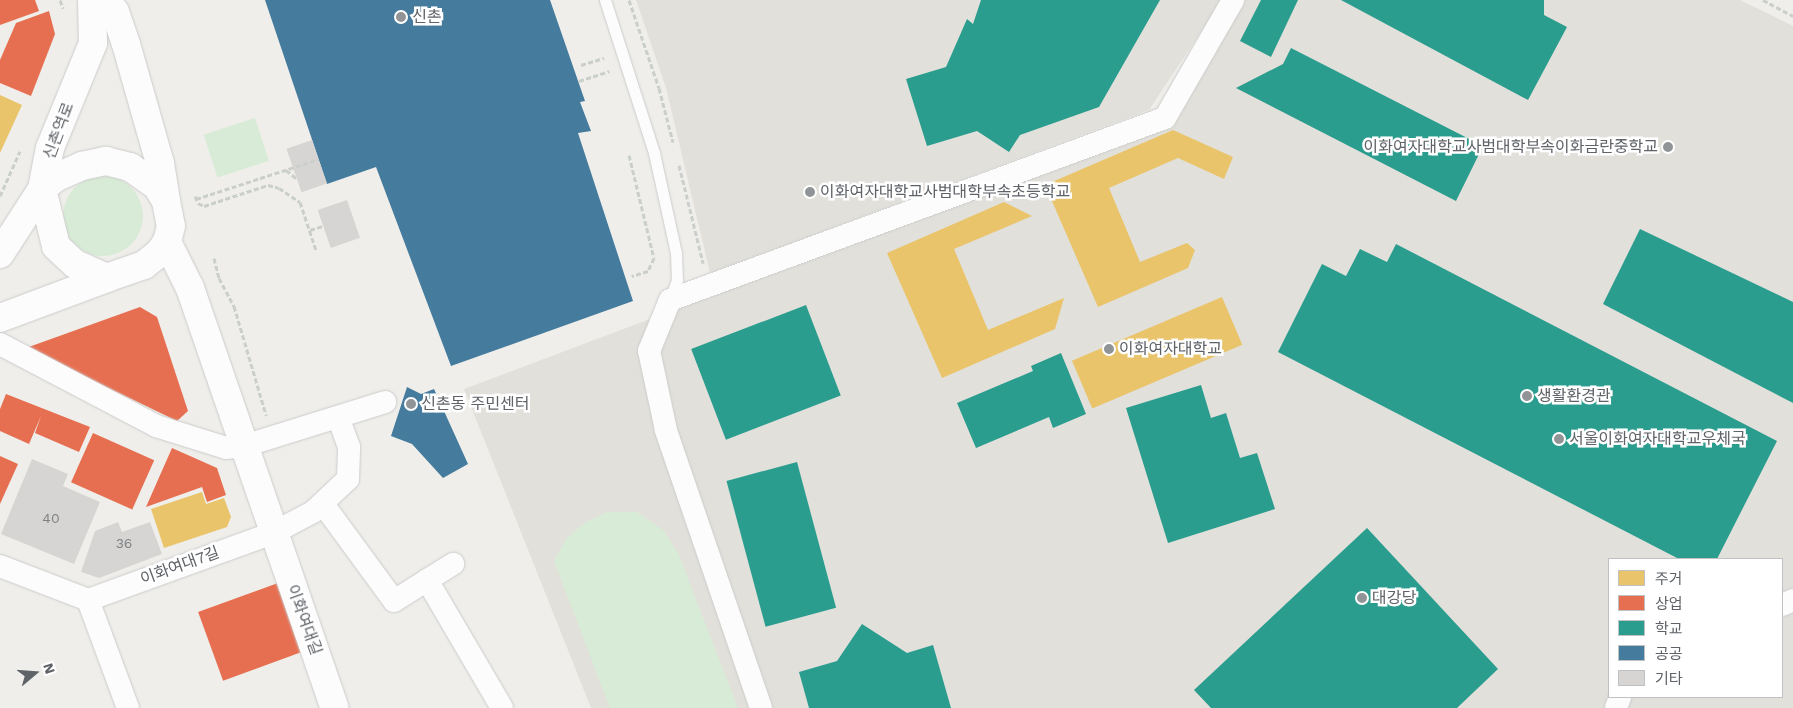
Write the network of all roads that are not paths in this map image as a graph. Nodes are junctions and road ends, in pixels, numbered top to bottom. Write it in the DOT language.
graph roads {
  1 [pos="92,0"];
  2 [pos="106,0"];
  3 [pos="605,0"];
  4 [pos="1233,0"];
  5 [pos="42,189"];
  6 [pos="166,201"];
  7 [pos="167,242"];
  8 [pos="0,254"];
  9 [pos="107,278"];
  10 [pos="670,300"];
  11 [pos="0,318"];
  12 [pos="0,344"];
  13 [pos="385,402"];
  14 [pos="339,418"];
  15 [pos="244,446"];
  16 [pos="323,504"];
  17 [pos="273,533"];
  18 [pos="453,564"];
  19 [pos="0,566"];
  20 [pos="427,580"];
  21 [pos="88,600"];
  22 [pos="128,708"];
  23 [pos="335,708"];
  24 [pos="502,708"];
  25 [pos="761,708"];
  1 -- 5 [label="main road, 신촌역로"];
  2 -- 6 [label="main road"];
  3 -- 10 [label="lane"];
  4 -- 10 [label="street"];
  5 -- 6 [label="main road"];
  5 -- 8 [label="main road, 신촌역로"];
  5 -- 9 [label="main road"];
  6 -- 7 [label="main road"];
  7 -- 9 [label="main road"];
  7 -- 15 [label="main road, 이화여대길"];
  9 -- 11 [label="main road"];
  10 -- 25 [label="street"];
  12 -- 15 [label="street"];
  13 -- 14 [label="street"];
  14 -- 15 [label="street"];
  14 -- 16 [label="street"];
  15 -- 17 [label="main road, 이화여대길"];
  16 -- 17 [label="street"];
  16 -- 20 [label="street"];
  17 -- 21 [label="street, 이화여대7길"];
  17 -- 23 [label="main road, 이화여대길"];
  18 -- 20 [label="street"];
  19 -- 21 [label="street"];
  20 -- 24 [label="street"];
  21 -- 22 [label="street"];
}
